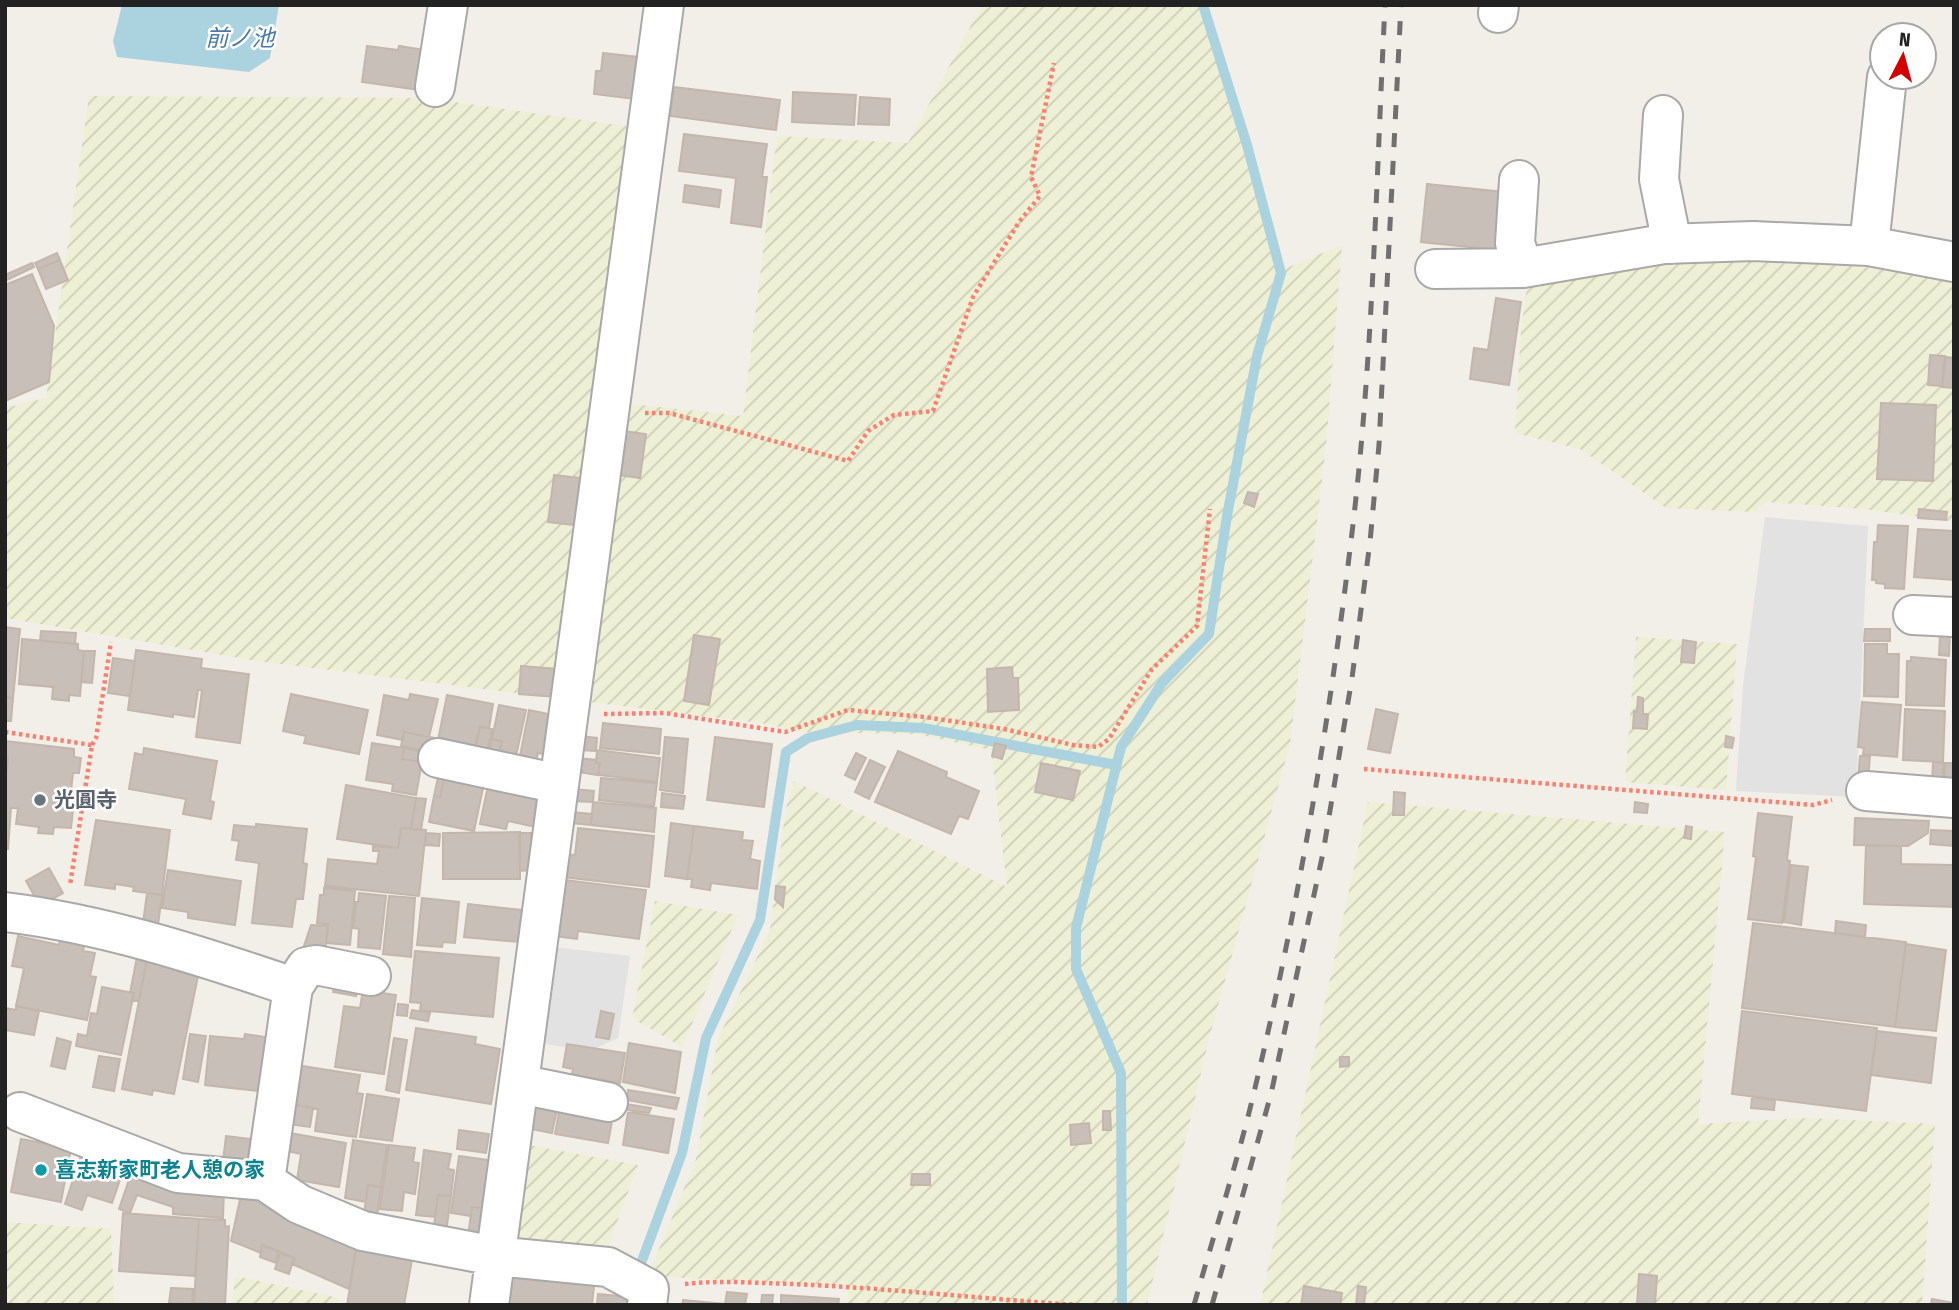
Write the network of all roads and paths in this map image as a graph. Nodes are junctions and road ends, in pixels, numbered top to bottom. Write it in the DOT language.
graph roads {
  1 [pos="448,5"];
  2 [pos="664,5"];
  3 [pos="1054,62"];
  4 [pos="435,87"];
  5 [pos="1886,91"];
  6 [pos="1663,115"];
  7 [pos="1520,180"];
  8 [pos="1672,244"];
  9 [pos="1869,246"];
  10 [pos="1954,262"];
  11 [pos="1523,268"];
  12 [pos="1436,269"];
  13 [pos="609,413"];
  14 [pos="1210,509"];
  15 [pos="1913,615"];
  16 [pos="1954,617"];
  17 [pos="111,642"];
  18 [pos="569,714"];
  19 [pos="5,732"];
  20 [pos="92,745"];
  21 [pos="438,758"];
  22 [pos="1364,769"];
  23 [pos="559,784"];
  24 [pos="1866,791"];
  25 [pos="1954,798"];
  26 [pos="5,912"];
  27 [pos="65,920"];
  28 [pos="371,976"];
  29 [pos="293,987"];
  30 [pos="519,1084"];
  31 [pos="608,1102"];
  32 [pos="20,1112"];
  33 [pos="265,1181"];
  34 [pos="495,1255"];
  35 [pos="640,1288"];
  36 [pos="489,1305"];
  37 [pos="1079,1305"];
  1 -- 4 [label="street"];
  2 -- 13 [label="street"];
  3 -- 13 [label="path"];
  5 -- 9 [label="street"];
  6 -- 8 [label="street"];
  7 -- 11 [label="street"];
  8 -- 9 [label="street"];
  8 -- 11 [label="street"];
  9 -- 10 [label="street"];
  11 -- 12 [label="street"];
  13 -- 18 [label="street"];
  14 -- 18 [label="path"];
  15 -- 16 [label="street"];
  17 -- 20 [label="path"];
  18 -- 23 [label="street"];
  19 -- 20 [label="path"];
  20 -- 27 [label="path"];
  21 -- 23 [label="street"];
  22 -- 24 [label="path"];
  23 -- 30 [label="street"];
  24 -- 25 [label="street"];
  26 -- 27 [label="street"];
  27 -- 29 [label="street"];
  28 -- 29 [label="street"];
  29 -- 33 [label="street"];
  30 -- 31 [label="street"];
  30 -- 34 [label="street"];
  32 -- 33 [label="street"];
  33 -- 34 [label="street"];
  34 -- 35 [label="street"];
  34 -- 36 [label="street"];
  35 -- 37 [label="path"];
}
